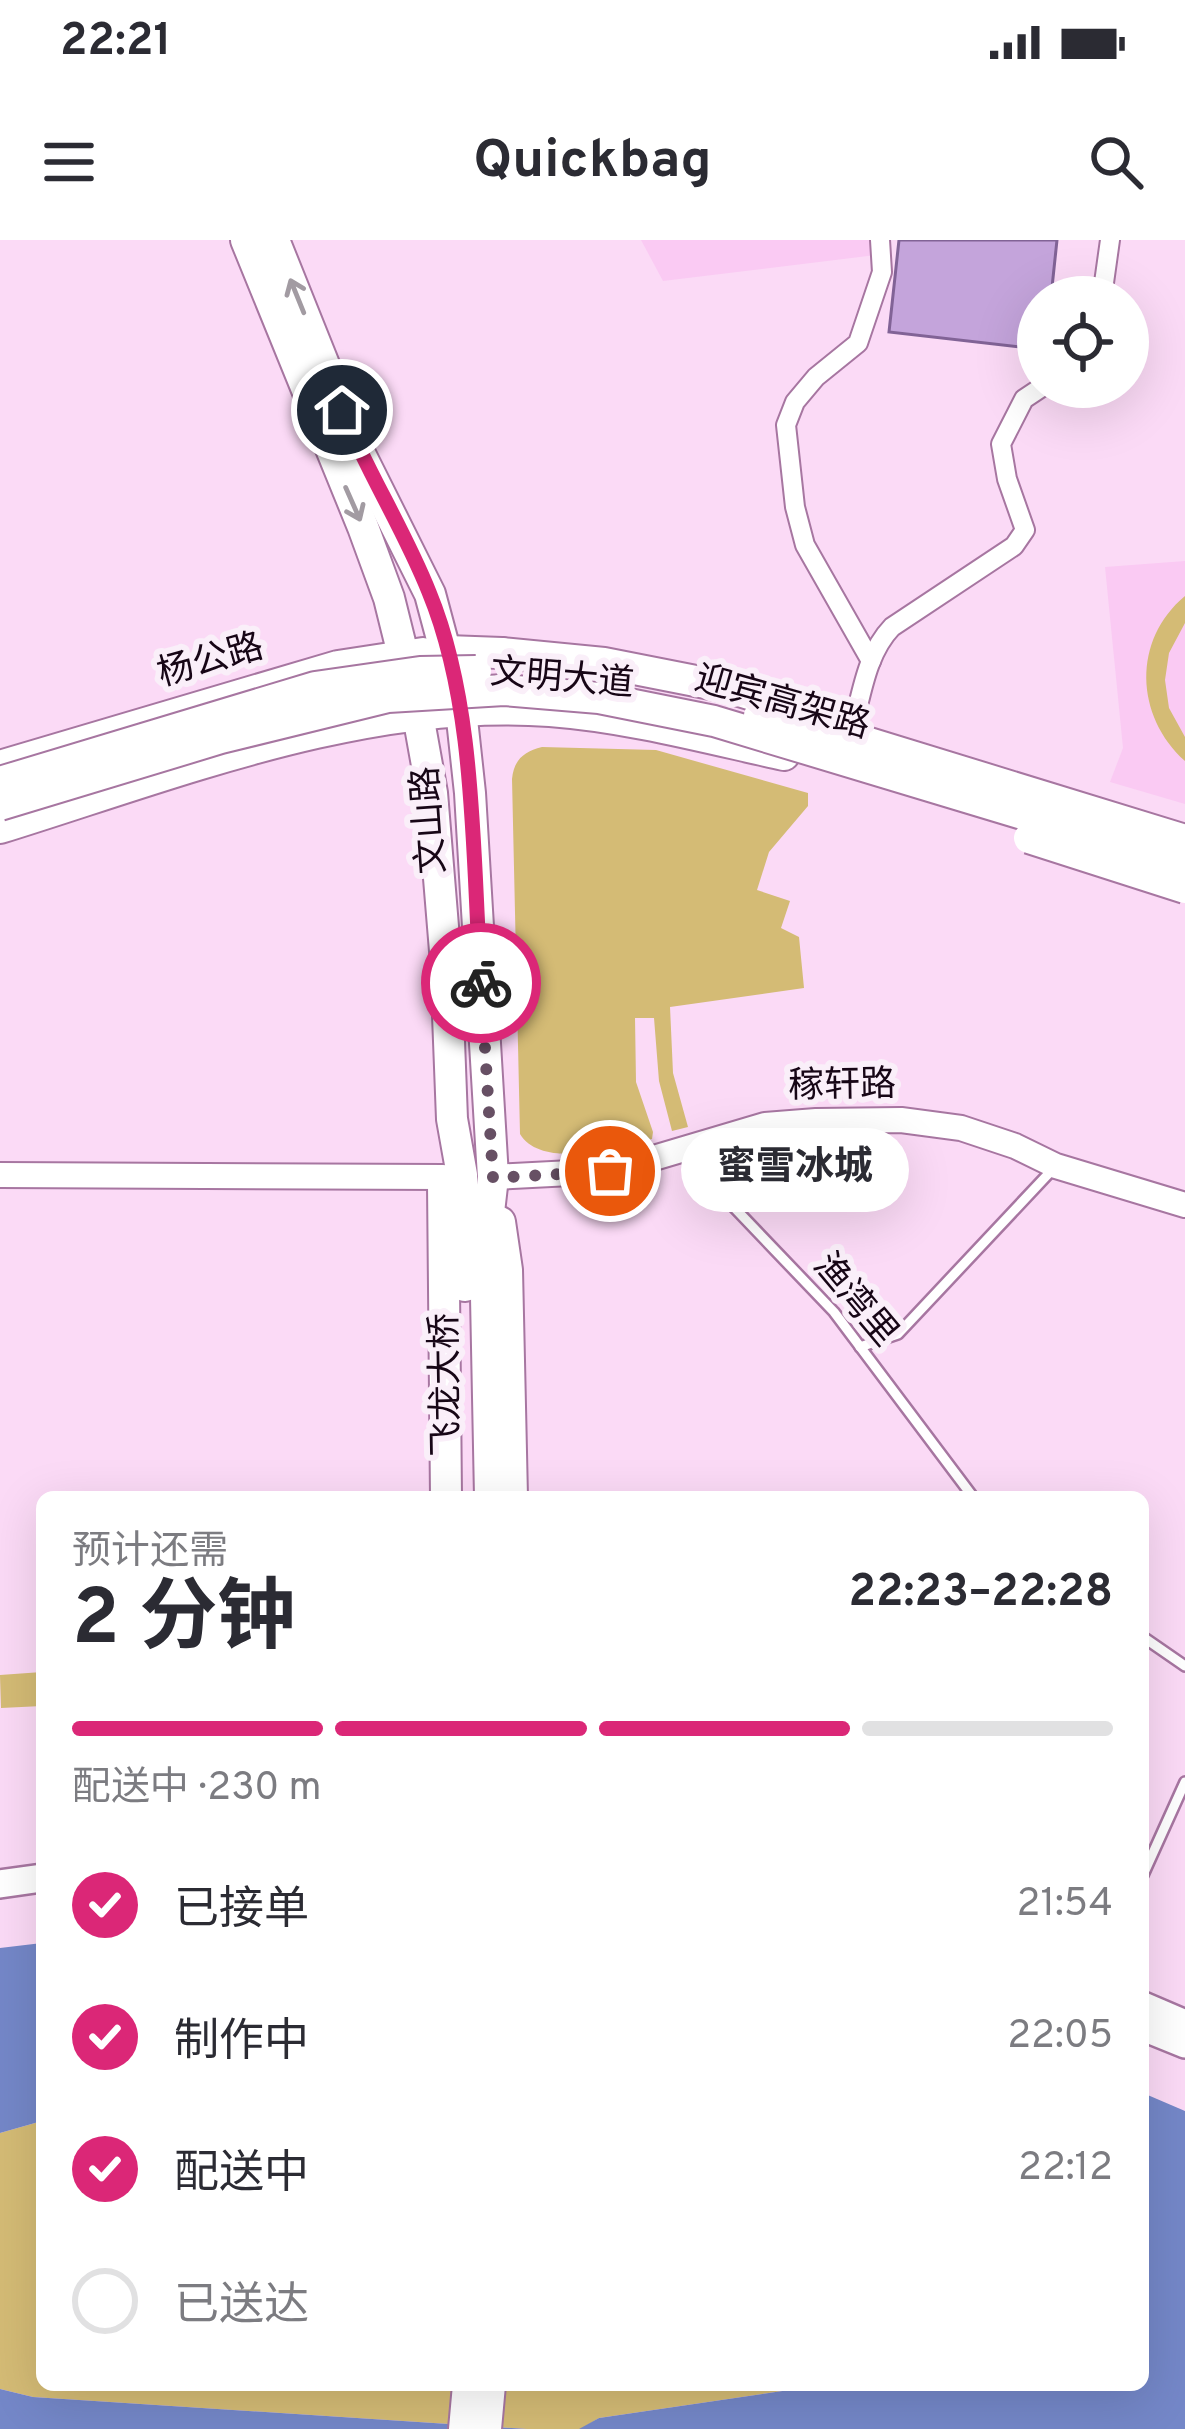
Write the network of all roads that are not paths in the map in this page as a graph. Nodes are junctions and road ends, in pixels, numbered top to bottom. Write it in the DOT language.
graph roads {
  1 [pos="246,240"];
  2 [pos="274,240"];
  3 [pos="880,240"];
  4 [pos="1110,240"];
  5 [pos="1105,276"];
  6 [pos="1019,408"];
  7 [pos="447,651"];
  8 [pos="405,655"];
  9 [pos="871,661"];
  10 [pos="461,710"];
  11 [pos="418,715"];
  12 [pos="714,721"];
  13 [pos="853,726"];
  14 [pos="0,766"];
  15 [pos="0,782"];
  16 [pos="0,805"];
  17 [pos="0,828"];
  18 [pos="1185,828"];
  19 [pos="1185,840"];
  20 [pos="1185,863"];
  21 [pos="1185,874"];
  22 [pos="1185,888"];
  23 [pos="452,1119"];
  24 [pos="681,1151"];
  25 [pos="1056,1166"];
  26 [pos="0,1175"];
  27 [pos="443,1177"];
  28 [pos="493,1178"];
  29 [pos="1185,1205"];
  30 [pos="475,1271"];
  31 [pos="860,1347"];
  32 [pos="446,1491"];
  33 [pos="469,1491"];
  34 [pos="490,1491"];
  35 [pos="512,1491"];
  36 [pos="968,1491"];
  37 [pos="1149,1641"];
  38 [pos="1185,1666"];
  39 [pos="1185,1782"];
  40 [pos="36,1860"];
  41 [pos="1149,1862"];
  42 [pos="0,1865"];
  43 [pos="36,1878"];
  44 [pos="0,1884"];
  45 [pos="1149,2009"];
  46 [pos="1185,2024"];
  47 [pos="1149,2029"];
  48 [pos="1185,2044"];
  49 [pos="468,2391"];
  50 [pos="489,2391"];
  51 [pos="464,2429"];
  52 [pos="486,2429"];
  1 -- 8 [label="main road, one-way"];
  7 -- 2 [label="main road, 文明大道, one-way"];
  3 -- 9 [label="street"];
  4 -- 5 [label="street"];
  6 -- 9 [label="street"];
  7 -- 8 [label="main road, 杨公路"];
  7 -- 10 [label="main road, 文山路"];
  7 -- 13 [label="main road, 文明大道"];
  8 -- 11 [label="main road"];
  8 -- 14 [label="main road, 杨公路"];
  9 -- 13 [label="street"];
  10 -- 11 [label="main road, 文明大道"];
  10 -- 21 [label="main road, 文明大道"];
  10 -- 28 [label="main road, 文山路"];
  11 -- 17 [label="main road"];
  11 -- 23 [label="main road, 文山路"];
  12 -- 16 [label="main road, 迎宾高架路, bridge"];
  12 -- 20 [label="main road, 迎宾高架路, bridge"];
  12 -- 22 [label="main road, bridge"];
  13 -- 18 [label="main road, 文明大道"];
  15 -- 19 [label="main road, 迎宾高架路, bridge"];
  23 -- 27 [label="main road"];
  23 -- 30 [label="main road, 文山路"];
  24 -- 25 [label="street, 稼轩路"];
  24 -- 28 [label="street, 稼轩路"];
  24 -- 31 [label="lane, 渔湾里"];
  25 -- 29 [label="street, 稼轩路"];
  25 -- 31 [label="lane"];
  26 -- 27 [label="street"];
  27 -- 32 [label="main road"];
  28 -- 30 [label="main road, 文山路"];
  28 -- 35 [label="main road"];
  30 -- 33 [label="main road, 飞龙大桥"];
  30 -- 34 [label="main road, 飞龙大桥"];
  31 -- 36 [label="lane, 渔湾里"];
  37 -- 38 [label="lane"];
  39 -- 41 [label="lane"];
  40 -- 42 [label="main road"];
  43 -- 44 [label="main road"];
  45 -- 46 [label="main road"];
  47 -- 48 [label="main road"];
  49 -- 51 [label="main road"];
  50 -- 52 [label="main road"];
}
